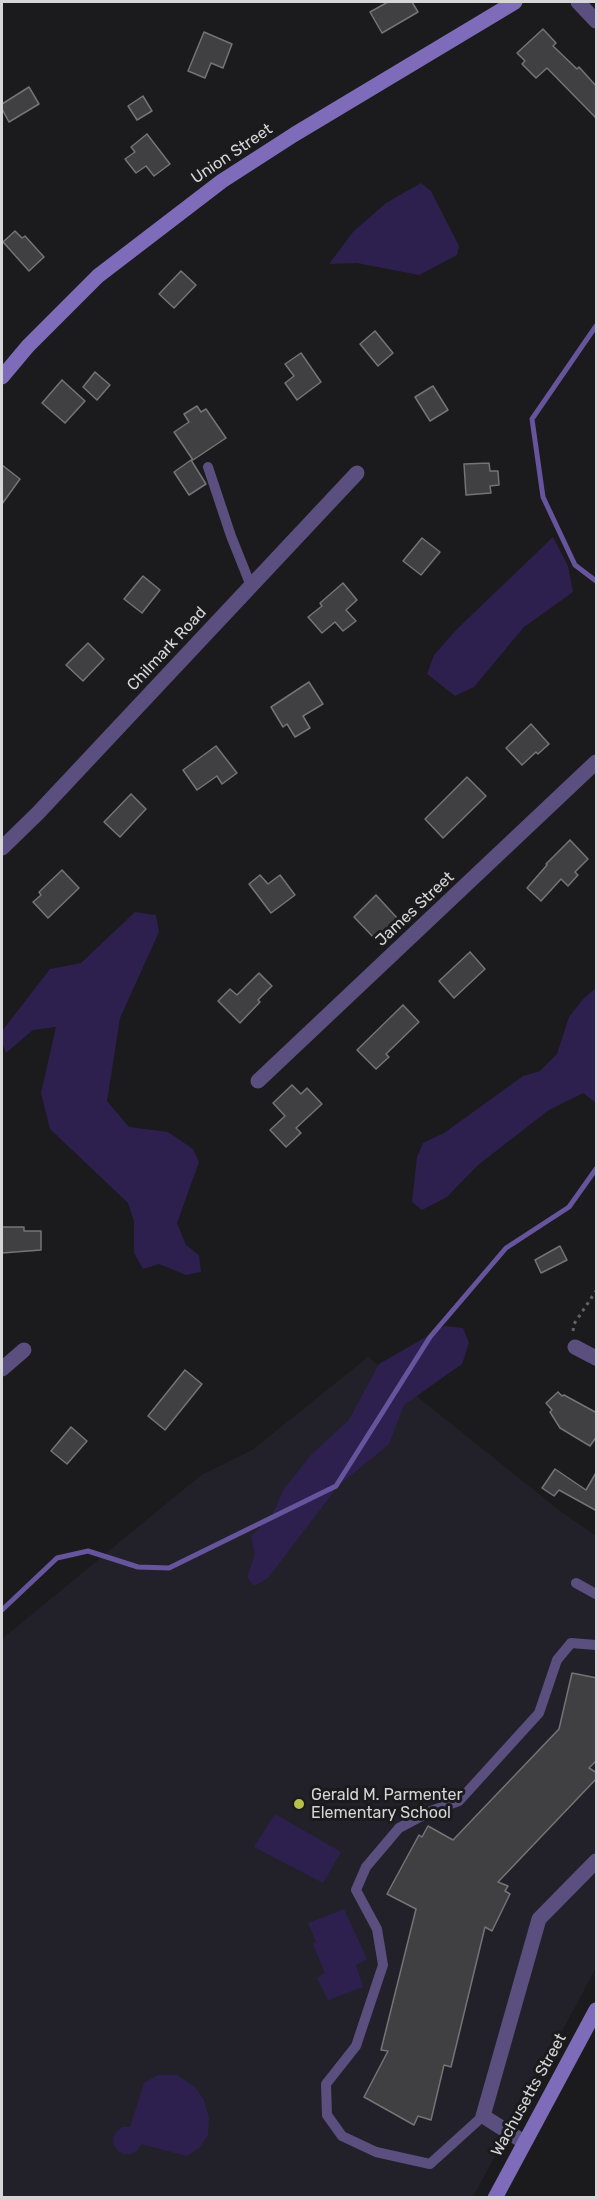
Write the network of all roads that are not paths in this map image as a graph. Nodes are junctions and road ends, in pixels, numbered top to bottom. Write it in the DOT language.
graph roads {
  1 [pos="515,2"];
  2 [pos="578,2"];
  3 [pos="597,21"];
  4 [pos="2,377"];
  5 [pos="208,467"];
  6 [pos="357,473"];
  7 [pos="251,586"];
  8 [pos="597,762"];
  9 [pos="2,848"];
  10 [pos="258,1081"];
  11 [pos="575,1347"];
  12 [pos="24,1350"];
  13 [pos="597,1359"];
  14 [pos="2,1369"];
  15 [pos="576,1583"];
  16 [pos="597,1594"];
  17 [pos="597,1645"];
  18 [pos="597,1861"];
  19 [pos="597,2010"];
  20 [pos="483,2116"];
  21 [pos="524,2142"];
  22 [pos="495,2198"];
  1 -- 4 [label="main road, Union Street"];
  2 -- 3 [label="street"];
  5 -- 7 [label="lane"];
  6 -- 7 [label="street, Chilmark Road"];
  7 -- 9 [label="street, Chilmark Road"];
  8 -- 10 [label="street, James Street"];
  11 -- 13 [label="street"];
  12 -- 14 [label="street"];
  15 -- 16 [label="lane"];
  17 -- 20 [label="lane"];
  18 -- 20 [label="street"];
  19 -- 21 [label="main road, Wachusetts Street"];
  20 -- 21 [label="street"];
  21 -- 22 [label="main road, Wachusetts Street"];
}
